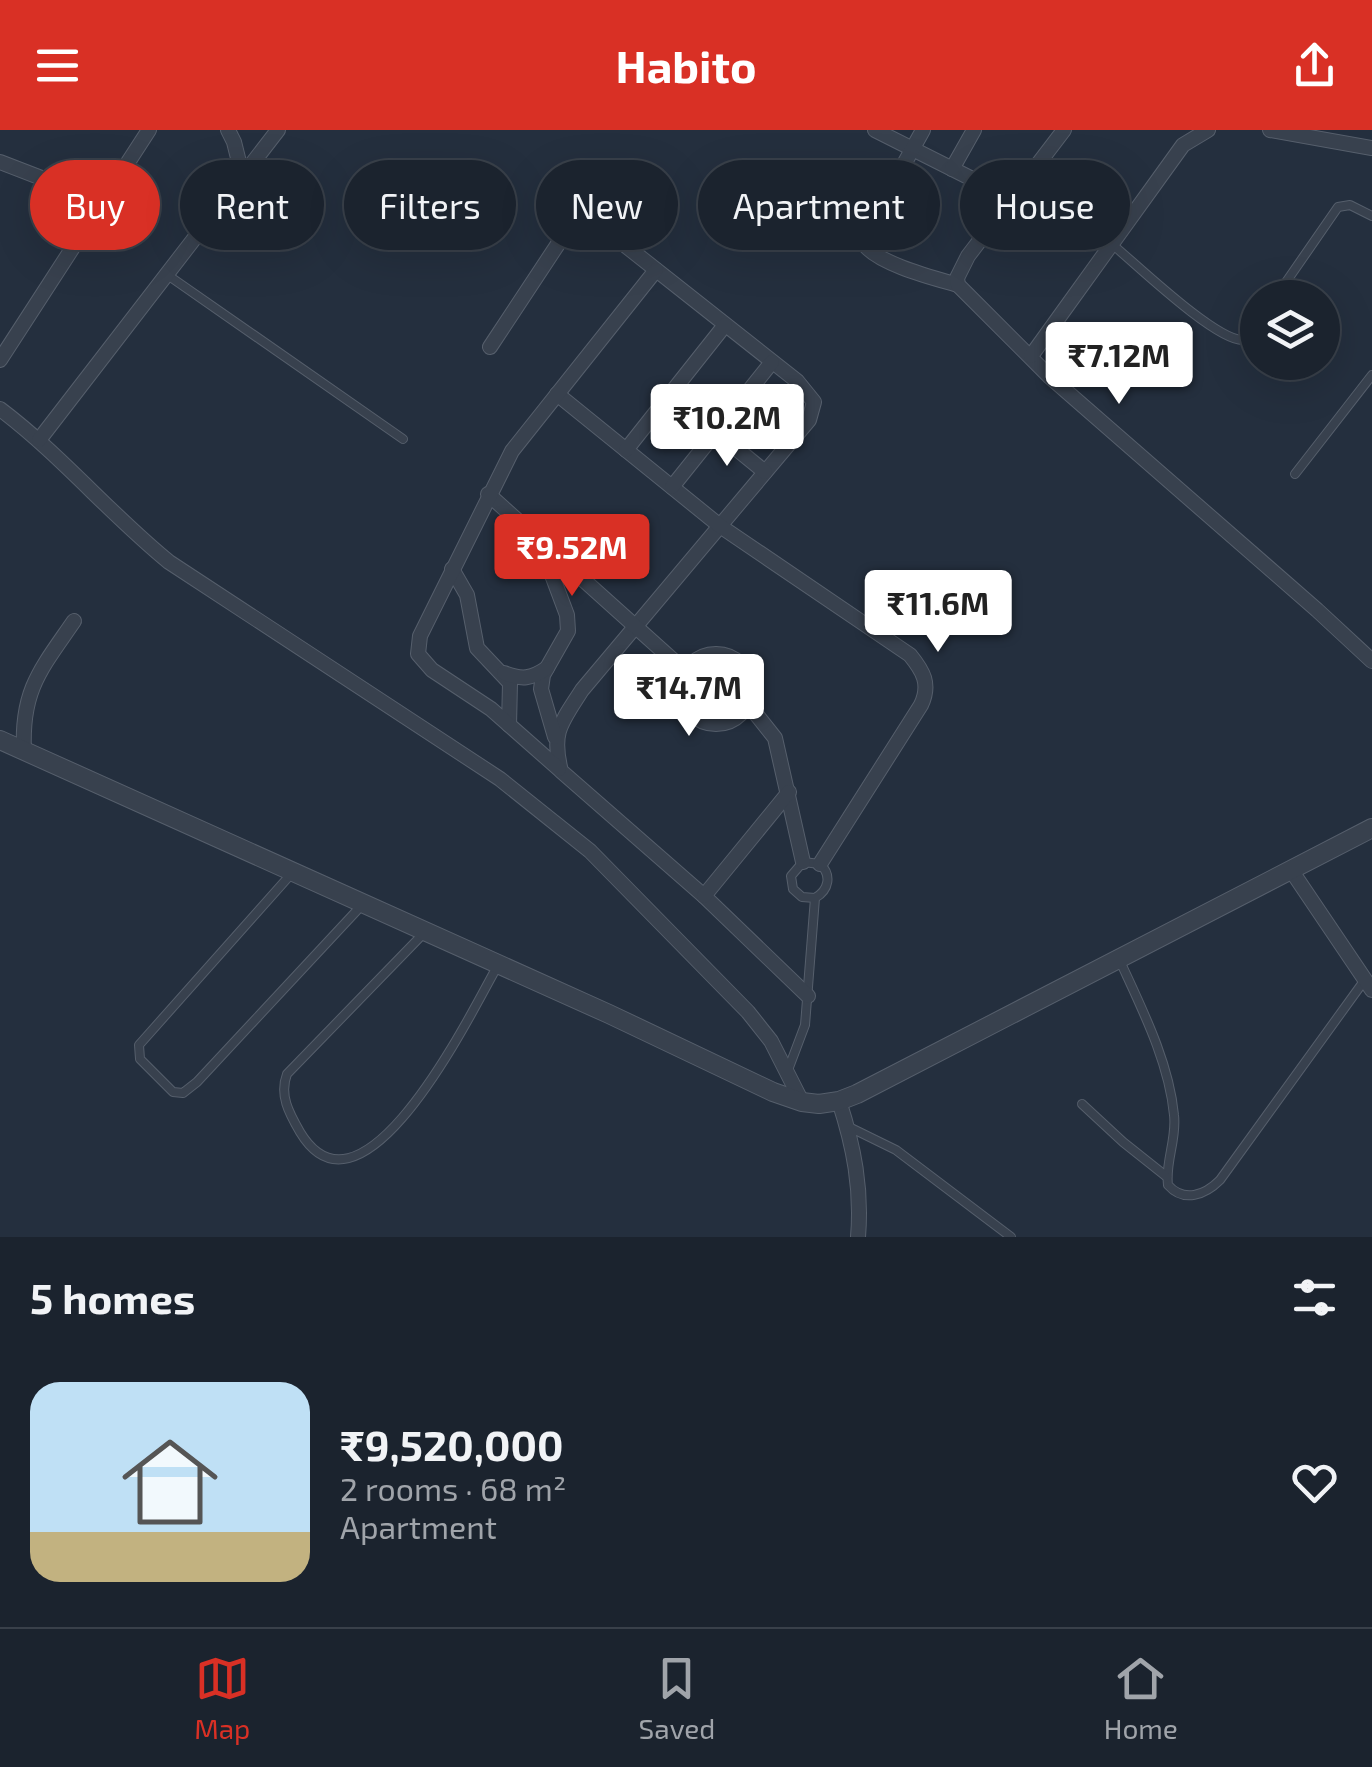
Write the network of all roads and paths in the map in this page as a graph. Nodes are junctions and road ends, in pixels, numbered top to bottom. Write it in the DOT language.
graph roads {
  1 [pos="148,130"];
  2 [pos="228,130"];
  3 [pos="278,130"];
  4 [pos="875,130"];
  5 [pos="924,130"];
  6 [pos="974,130"];
  7 [pos="1064,130"];
  8 [pos="1208,130"];
  9 [pos="1270,130"];
  10 [pos="1372,148"];
  11 [pos="912,149"];
  12 [pos="128,160"];
  13 [pos="238,160"];
  14 [pos="256,160"];
  15 [pos="1041,160"];
  16 [pos="1,166"];
  17 [pos="952,169"];
  18 [pos="960,173"];
  19 [pos="30,176"];
  20 [pos="1372,216"];
  21 [pos="1130,221"];
  22 [pos="70,250"];
  23 [pos="189,250"];
  24 [pos="974,250"];
  25 [pos="1109,250"];
  26 [pos="1119,250"];
  27 [pos="656,270"];
  28 [pos="169,276"];
  29 [pos="1287,280"];
  30 [pos="958,286"];
  31 [pos="726,325"];
  32 [pos="1240,340"];
  33 [pos="490,347"];
  34 [pos="1031,356"];
  35 [pos="0,360"];
  36 [pos="772,362"];
  37 [pos="1372,375"];
  38 [pos="557,394"];
  39 [pos="0,409"];
  40 [pos="716,432"];
  41 [pos="404,439"];
  42 [pos="39,440"];
  43 [pos="626,450"];
  44 [pos="766,472"];
  45 [pos="1294,474"];
  46 [pos="672,487"];
  47 [pos="488,494"];
  48 [pos="720,526"];
  49 [pos="540,541"];
  50 [pos="452,569"];
  51 [pos="74,621"];
  52 [pos="636,628"];
  53 [pos="1372,662"];
  54 [pos="548,668"];
  55 [pos="685,671"];
  56 [pos="504,673"];
  57 [pos="748,704"];
  58 [pos="509,725"];
  59 [pos="555,738"];
  60 [pos="0,740"];
  61 [pos="24,750"];
  62 [pos="562,771"];
  63 [pos="788,792"];
  64 [pos="1372,828"];
  65 [pos="803,862"];
  66 [pos="820,864"];
  67 [pos="1291,870"];
  68 [pos="292,874"];
  69 [pos="704,896"];
  70 [pos="815,898"];
  71 [pos="362,905"];
  72 [pos="426,932"];
  73 [pos="1118,959"];
  74 [pos="498,964"];
  75 [pos="1368,986"];
  76 [pos="808,996"];
  77 [pos="788,1070"];
  78 [pos="840,1101"];
  79 [pos="802,1102"];
  80 [pos="1082,1104"];
  81 [pos="847,1126"];
  82 [pos="1167,1176"];
  83 [pos="858,1237"];
  84 [pos="1011,1237"];
  1 -- 12 [label="street"];
  2 -- 13 [label="street"];
  3 -- 14 [label="street"];
  4 -- 11 [label="street"];
  5 -- 11 [label="street"];
  6 -- 17 [label="street"];
  7 -- 15 [label="street"];
  8 -- 21 [label="street"];
  9 -- 10 [label="street"];
  11 -- 17 [label="street"];
  11 -- 30 [label="street"];
  16 -- 19 [label="street"];
  17 -- 18 [label="street"];
  20 -- 29 [label="lane"];
  22 -- 35 [label="street"];
  23 -- 28 [label="street"];
  24 -- 30 [label="street"];
  25 -- 34 [label="street"];
  26 -- 32 [label="lane"];
  27 -- 31 [label="street"];
  27 -- 33 [label="street"];
  27 -- 38 [label="street"];
  28 -- 41 [label="lane"];
  28 -- 42 [label="street"];
  30 -- 34 [label="street"];
  31 -- 36 [label="street"];
  31 -- 43 [label="street"];
  34 -- 53 [label="street"];
  36 -- 40 [label="street"];
  36 -- 44 [label="street"];
  37 -- 45 [label="lane"];
  38 -- 43 [label="street"];
  38 -- 47 [label="street"];
  39 -- 42 [label="street"];
  40 -- 44 [label="street"];
  40 -- 46 [label="street"];
  42 -- 77 [label="street"];
  43 -- 46 [label="street"];
  44 -- 48 [label="street"];
  46 -- 48 [label="street"];
  47 -- 49 [label="street"];
  47 -- 50 [label="street"];
  48 -- 52 [label="street"];
  48 -- 66 [label="street"];
  49 -- 52 [label="street"];
  49 -- 54 [label="street"];
  50 -- 56 [label="street"];
  50 -- 58 [label="street"];
  51 -- 61 [label="street"];
  52 -- 55 [label="street"];
  52 -- 59 [label="street"];
  54 -- 56 [label="street"];
  54 -- 59 [label="street"];
  55 -- 57 [label="street"];
  55 -- 57 [label="street"];
  56 -- 58 [label="street"];
  57 -- 63 [label="street"];
  58 -- 62 [label="street"];
  59 -- 62 [label="street"];
  60 -- 61 [label="street"];
  61 -- 68 [label="street"];
  62 -- 69 [label="street"];
  63 -- 65 [label="street"];
  63 -- 69 [label="street"];
  64 -- 67 [label="street"];
  65 -- 66 [label="lane"];
  65 -- 70 [label="lane"];
  66 -- 70 [label="lane"];
  67 -- 73 [label="street"];
  67 -- 75 [label="street"];
  68 -- 71 [label="street"];
  68 -- 71 [label="lane"];
  69 -- 76 [label="street"];
  70 -- 76 [label="lane"];
  71 -- 72 [label="street"];
  72 -- 74 [label="street"];
  72 -- 74 [label="lane"];
  73 -- 78 [label="street"];
  73 -- 82 [label="lane"];
  74 -- 79 [label="street"];
  75 -- 82 [label="lane"];
  76 -- 77 [label="lane"];
  77 -- 79 [label="street"];
  78 -- 79 [label="street"];
  78 -- 81 [label="street"];
  80 -- 82 [label="lane"];
  81 -- 83 [label="street"];
  81 -- 84 [label="lane"];
}
